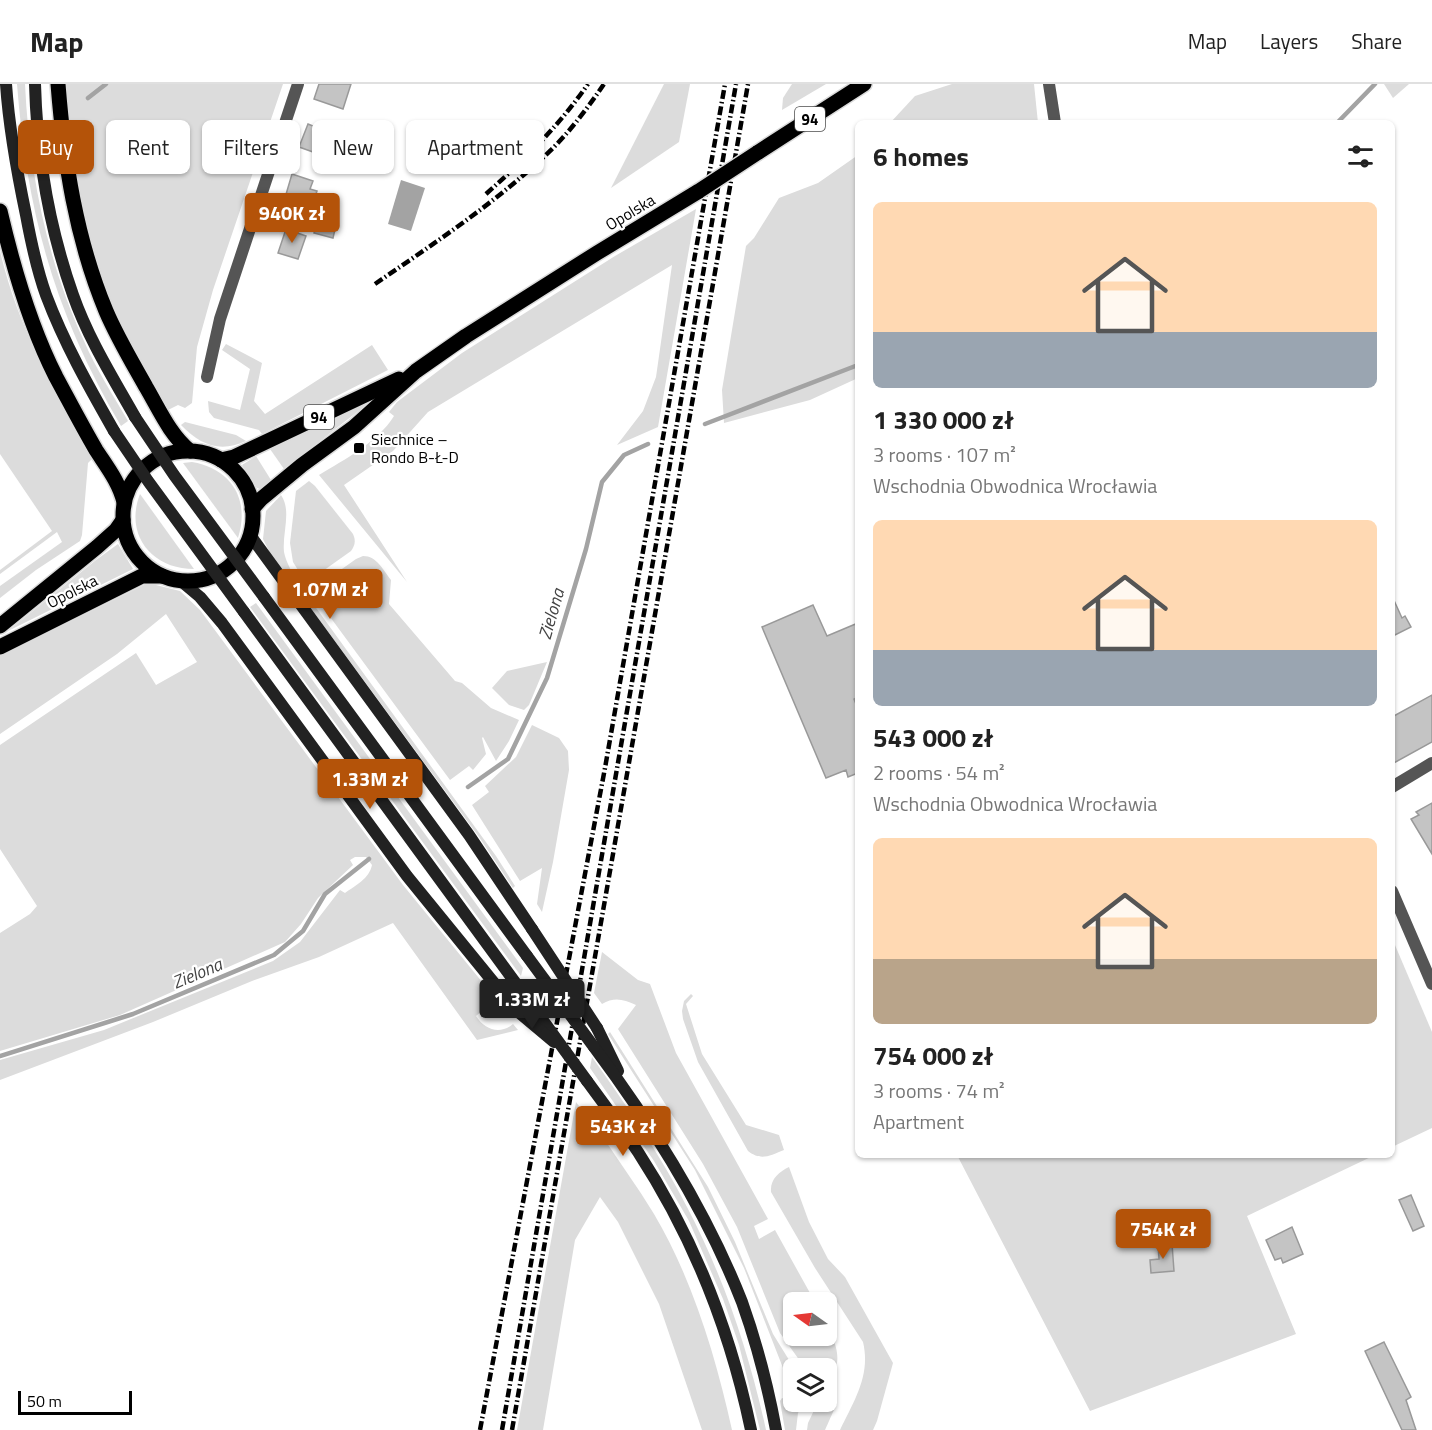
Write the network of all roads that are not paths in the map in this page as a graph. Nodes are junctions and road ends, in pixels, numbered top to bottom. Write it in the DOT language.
graph roads {
  1 [pos="6,84"];
  2 [pos="35,84"];
  3 [pos="58,84"];
  4 [pos="298,84"];
  5 [pos="864,84"];
  6 [pos="1049,84"];
  7 [pos="1055,120"];
  8 [pos="0,211"];
  9 [pos="416,371"];
  10 [pos="207,378"];
  11 [pos="190,451"];
  12 [pos="221,460"];
  13 [pos="124,502"];
  14 [pos="252,509"];
  15 [pos="123,520"];
  16 [pos="250,535"];
  17 [pos="162,576"];
  18 [pos="181,581"];
  19 [pos="0,626"];
  20 [pos="0,647"];
  21 [pos="1432,762"];
  22 [pos="1395,785"];
  23 [pos="1395,898"];
  24 [pos="1432,984"];
  25 [pos="567,1053"];
  26 [pos="626,1092"];
  27 [pos="751,1430"];
  28 [pos="777,1430"];
  1 -- 25 [label="main road, bridge"];
  2 -- 26 [label="main road, bridge"];
  3 -- 11 [label="main road"];
  4 -- 10 [label="street"];
  5 -- 9 [label="main road, Opolska / 94, bridge"];
  6 -- 7 [label="street"];
  8 -- 13 [label="main road"];
  9 -- 12 [label="main road, Opolska / 94"];
  9 -- 14 [label="main road, Opolska / 94"];
  11 -- 12 [label="main road"];
  11 -- 13 [label="main road"];
  12 -- 14 [label="main road"];
  13 -- 15 [label="main road"];
  14 -- 16 [label="main road"];
  15 -- 17 [label="main road"];
  15 -- 19 [label="main road, Opolska"];
  16 -- 18 [label="main road"];
  16 -- 26 [label="main road, bridge"];
  17 -- 18 [label="main road"];
  17 -- 20 [label="main road, Opolska"];
  18 -- 25 [label="main road, bridge"];
  21 -- 22 [label="street"];
  23 -- 24 [label="street"];
  25 -- 27 [label="main road, bridge"];
  26 -- 28 [label="main road"];
}
